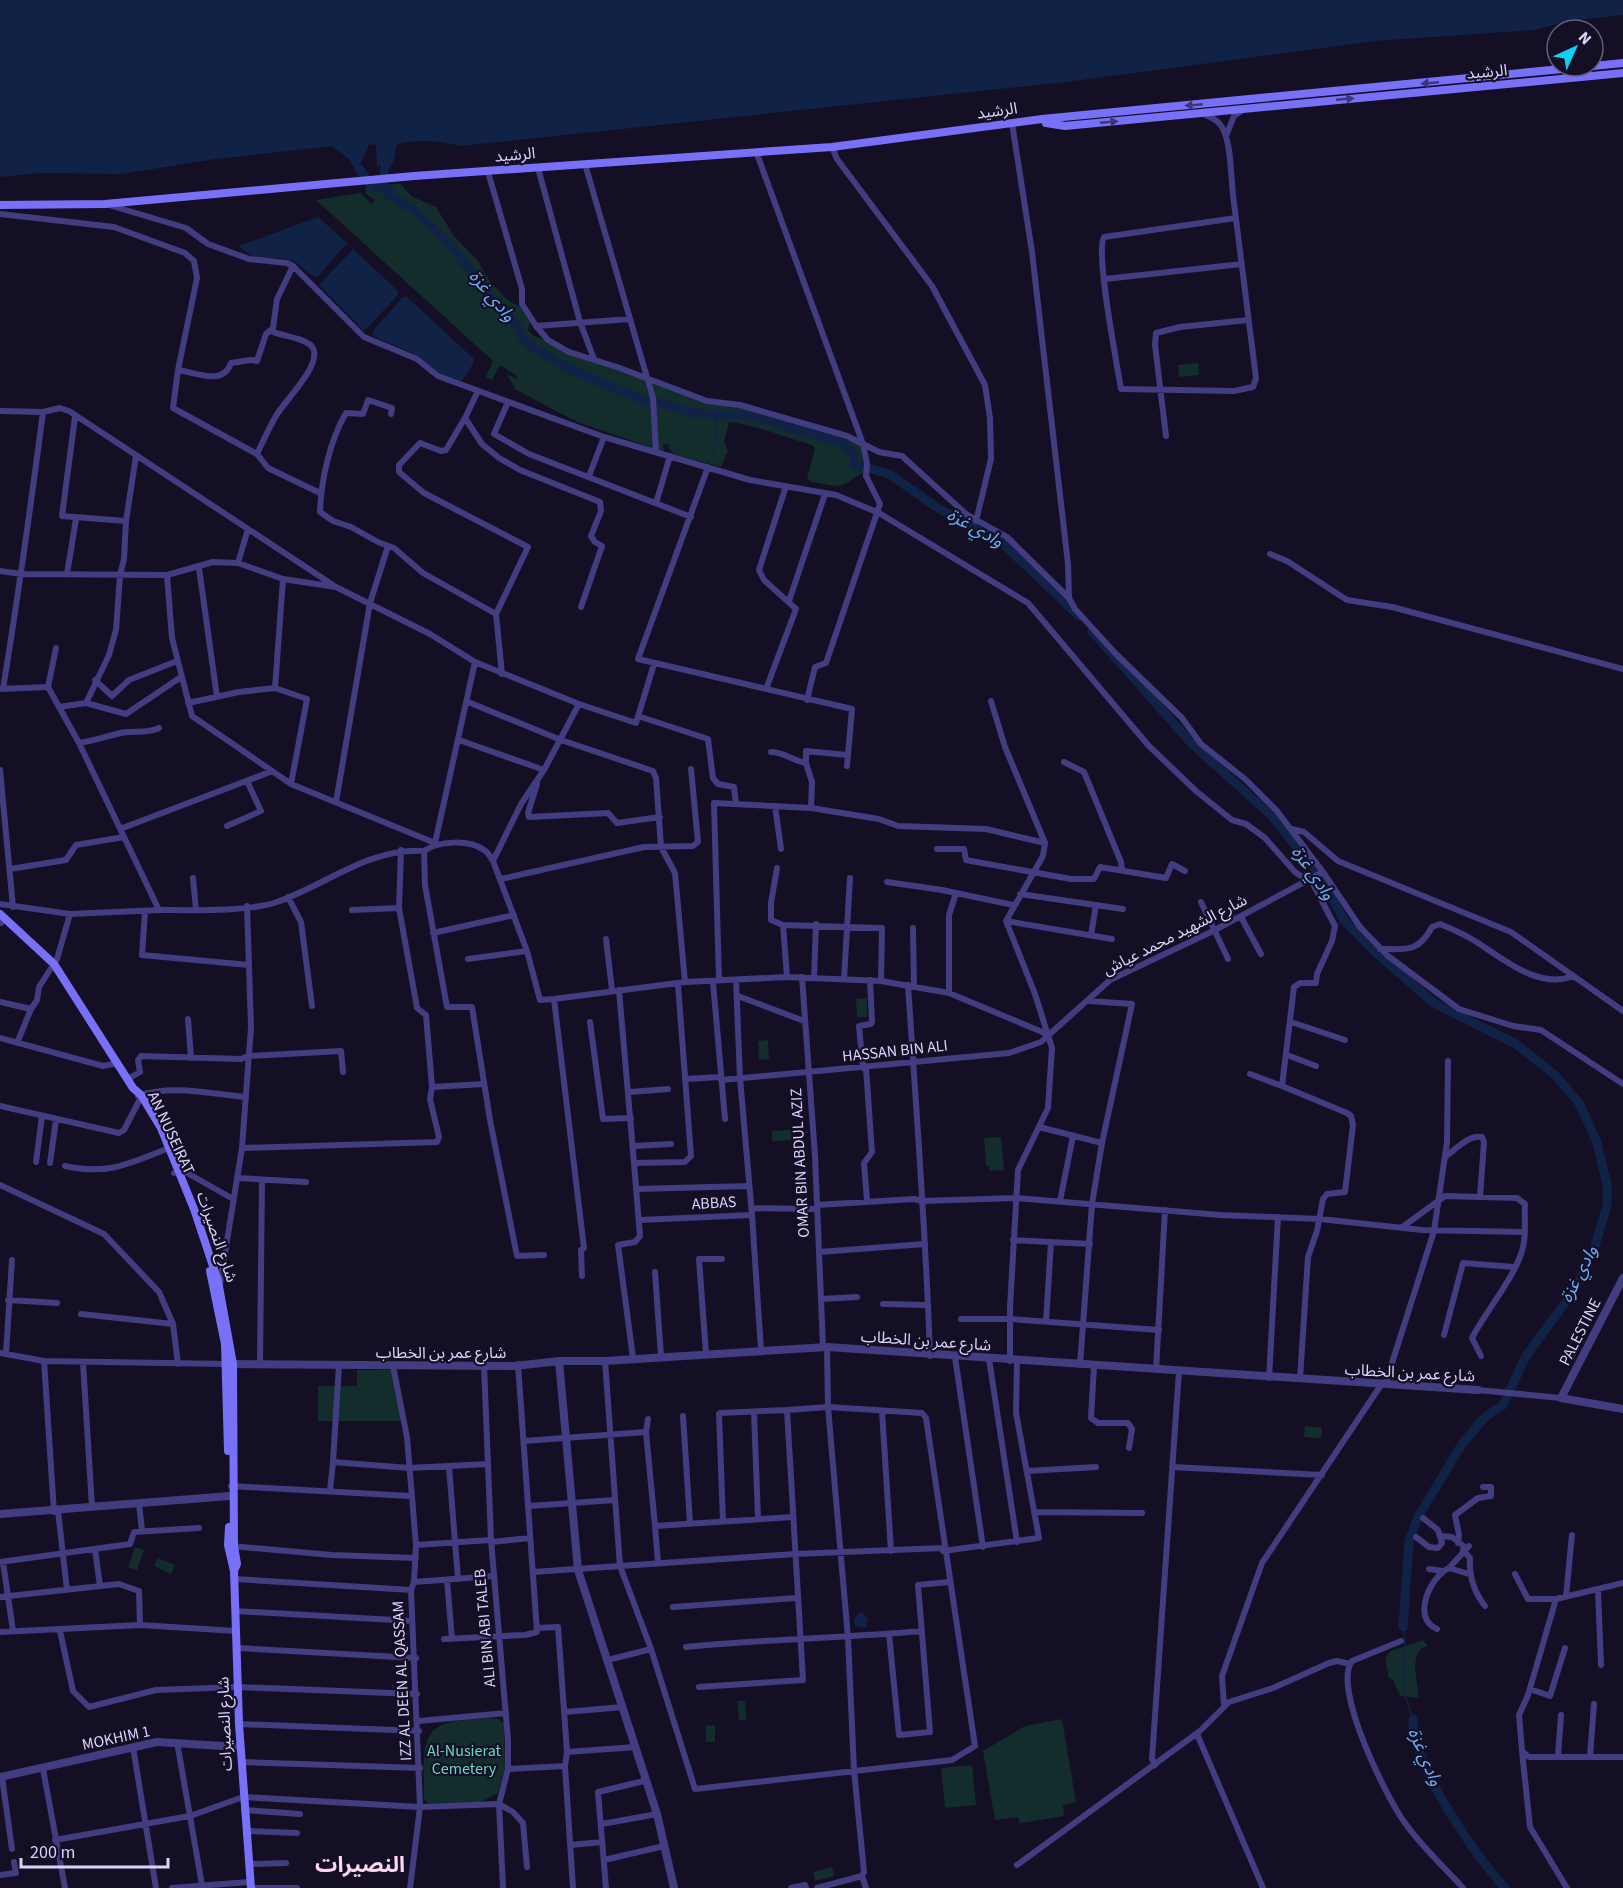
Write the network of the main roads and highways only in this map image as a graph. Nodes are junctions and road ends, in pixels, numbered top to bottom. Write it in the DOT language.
graph roads {
  1 [pos="1623,63"];
  2 [pos="1605,65"];
  3 [pos="1545,71"];
  4 [pos="1623,73"];
  5 [pos="1030,121"];
  6 [pos="0,204"];
  7 [pos="0,920"];
  8 [pos="138,1095"];
  9 [pos="176,1172"];
  10 [pos="230,1364"];
  11 [pos="232,1486"];
  12 [pos="231,1546"];
  13 [pos="252,1885"];
  1 -- 2 [label="main road, الرشيد"];
  3 -- 5 [label="main road, الرشيد, one-way"];
  5 -- 4 [label="main road, الرشيد, one-way"];
  5 -- 6 [label="main road, الرشيد"];
  7 -- 8 [label="main road"];
  8 -- 9 [label="main road, AN NUSEIRAT"];
  8 -- 9 [label="main road"];
  9 -- 10 [label="main road, AN NUSEIRAT"];
  10 -- 11 [label="main road, شارع النصيرات"];
  11 -- 12 [label="main road, شارع النصيرات"];
  11 -- 12 [label="main road, شارع النصيرات"];
  12 -- 13 [label="main road, شارع النصيرات"];
}
